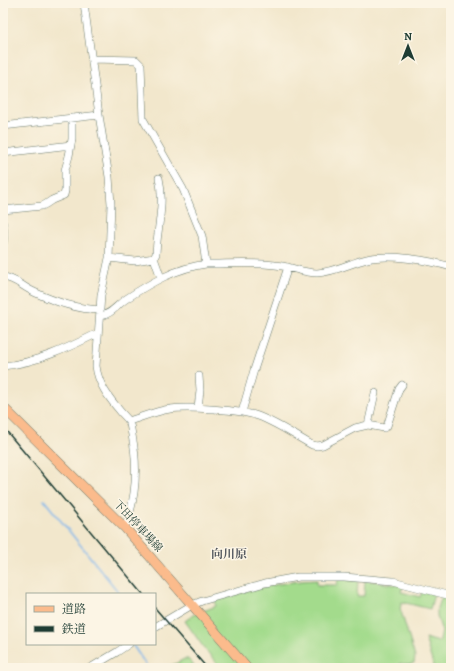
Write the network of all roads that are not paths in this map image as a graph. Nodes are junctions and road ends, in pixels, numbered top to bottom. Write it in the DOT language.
graph roads {
  1 [pos="84,3"];
  2 [pos="92,59"];
  3 [pos="98,115"];
  4 [pos="72,118"];
  5 [pos="3,126"];
  6 [pos="71,145"];
  7 [pos="3,153"];
  8 [pos="159,178"];
  9 [pos="3,210"];
  10 [pos="3,224"];
  11 [pos="3,244"];
  12 [pos="109,258"];
  13 [pos="154,258"];
  14 [pos="206,264"];
  15 [pos="288,267"];
  16 [pos="451,267"];
  17 [pos="3,277"];
  18 [pos="161,278"];
  19 [pos="3,313"];
  20 [pos="100,313"];
  21 [pos="3,317"];
  22 [pos="98,334"];
  23 [pos="3,366"];
  24 [pos="199,376"];
  25 [pos="402,385"];
  26 [pos="376,393"];
  27 [pos="3,407"];
  28 [pos="198,408"];
  29 [pos="242,412"];
  30 [pos="129,421"];
  31 [pos="368,425"];
  32 [pos="125,528"];
  33 [pos="451,596"];
  34 [pos="193,607"];
  35 [pos="156,626"];
  36 [pos="128,645"];
  37 [pos="90,668"];
  38 [pos="247,668"];
  1 -- 2 [label="street"];
  2 -- 3 [label="street"];
  2 -- 14 [label="street"];
  3 -- 4 [label="street"];
  3 -- 12 [label="street"];
  4 -- 5 [label="street"];
  4 -- 6 [label="street"];
  6 -- 7 [label="street"];
  6 -- 9 [label="street"];
  8 -- 13 [label="street"];
  10 -- 11 [label="street"];
  12 -- 13 [label="street"];
  12 -- 20 [label="street"];
  13 -- 18 [label="street"];
  14 -- 15 [label="street"];
  14 -- 18 [label="street"];
  15 -- 16 [label="street"];
  15 -- 29 [label="street"];
  17 -- 20 [label="street"];
  18 -- 20 [label="street"];
  19 -- 21 [label="street"];
  20 -- 22 [label="street"];
  22 -- 23 [label="street"];
  22 -- 30 [label="street"];
  24 -- 28 [label="street"];
  25 -- 31 [label="street"];
  26 -- 31 [label="street"];
  27 -- 32 [label="main road, 下田停車場線"];
  28 -- 29 [label="street"];
  28 -- 30 [label="street"];
  29 -- 31 [label="street"];
  30 -- 32 [label="street"];
  32 -- 34 [label="main road, 下田停車場線"];
  33 -- 34 [label="street"];
  34 -- 35 [label="street"];
  34 -- 38 [label="main road, 下田停車場線"];
  36 -- 37 [label="street"];
}
